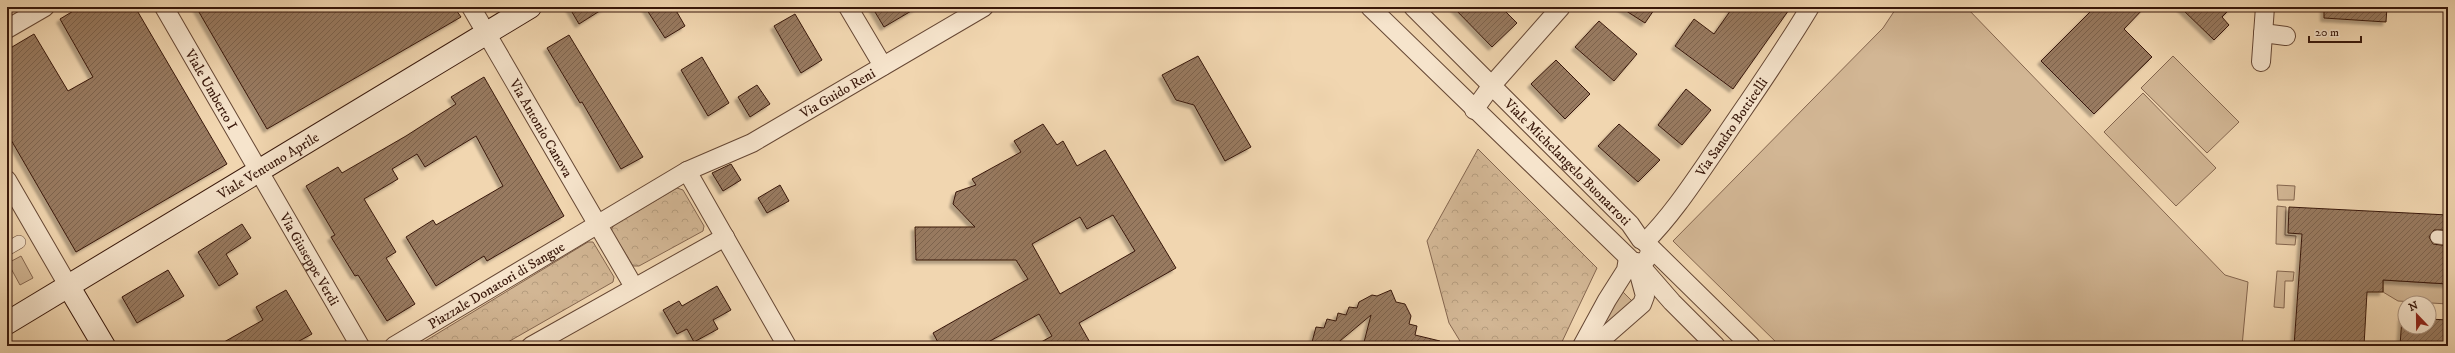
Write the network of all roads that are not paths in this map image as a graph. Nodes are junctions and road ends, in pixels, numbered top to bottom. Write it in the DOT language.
graph roads {
  1 [pos="44,7"];
  2 [pos="164,7"];
  3 [pos="471,7"];
  4 [pos="530,7"];
  5 [pos="848,7"];
  6 [pos="984,7"];
  7 [pos="1370,7"];
  8 [pos="1413,7"];
  9 [pos="1561,7"];
  10 [pos="1810,7"];
  11 [pos="2265,7"];
  12 [pos="7,29"];
  13 [pos="2263,33"];
  14 [pos="486,34"];
  15 [pos="2286,36"];
  16 [pos="2260,62"];
  17 [pos="883,66"];
  18 [pos="1492,85"];
  19 [pos="1474,110"];
  20 [pos="687,171"];
  21 [pos="259,172"];
  22 [pos="7,180"];
  23 [pos="597,223"];
  24 [pos="724,237"];
  25 [pos="19,242"];
  26 [pos="1645,242"];
  27 [pos="7,249"];
  28 [pos="1632,260"];
  29 [pos="69,287"];
  30 [pos="634,287"];
  31 [pos="7,323"];
  32 [pos="104,346"];
  33 [pos="360,346"];
  34 [pos="394,346"];
  35 [pos="531,346"];
  36 [pos="787,346"];
  37 [pos="1582,346"];
  38 [pos="1594,346"];
  39 [pos="1716,346"];
  40 [pos="1751,346"];
  1 -- 12 [label="street"];
  2 -- 21 [label="street, Viale Umberto I"];
  3 -- 14 [label="street, Via Antonio Canova"];
  4 -- 14 [label="main road, Viale Ventuno Aprile"];
  5 -- 17 [label="street"];
  6 -- 17 [label="street, Via Guido Reni"];
  7 -- 19 [label="street, Viale Michelangelo Buonarroti"];
  8 -- 18 [label="street, Viale Michelangelo Buonarroti"];
  9 -- 18 [label="street"];
  10 -- 26 [label="street, Via Sandro Botticelli"];
  11 -- 13 [label="street"];
  13 -- 15 [label="street"];
  13 -- 16 [label="street"];
  14 -- 21 [label="main road, Viale Ventuno Aprile"];
  14 -- 23 [label="street, Via Antonio Canova"];
  17 -- 20 [label="street, Via Guido Reni"];
  18 -- 19 [label="street, Viale Michelangelo Buonarroti"];
  18 -- 26 [label="street, Viale Michelangelo Buonarroti"];
  19 -- 28 [label="street, Viale Michelangelo Buonarroti"];
  20 -- 23 [label="street, Piazzale Donatori di Sangue"];
  20 -- 24 [label="street"];
  21 -- 29 [label="main road, Viale Ventuno Aprile"];
  21 -- 33 [label="street, Via Giuseppe Verdi"];
  22 -- 29 [label="street"];
  23 -- 30 [label="street"];
  23 -- 34 [label="street, Piazzale Donatori di Sangue"];
  24 -- 30 [label="street"];
  24 -- 36 [label="street"];
  25 -- 27 [label="street"];
  26 -- 28 [label="street, Viale Michelangelo Buonarroti"];
  26 -- 40 [label="street, Viale Michelangelo Buonarroti"];
  28 -- 37 [label="street"];
  28 -- 38 [label="street"];
  28 -- 39 [label="street, Viale Michelangelo Buonarroti"];
  29 -- 31 [label="main road, Viale Ventuno Aprile"];
  29 -- 32 [label="main road"];
  30 -- 35 [label="street"];
}
